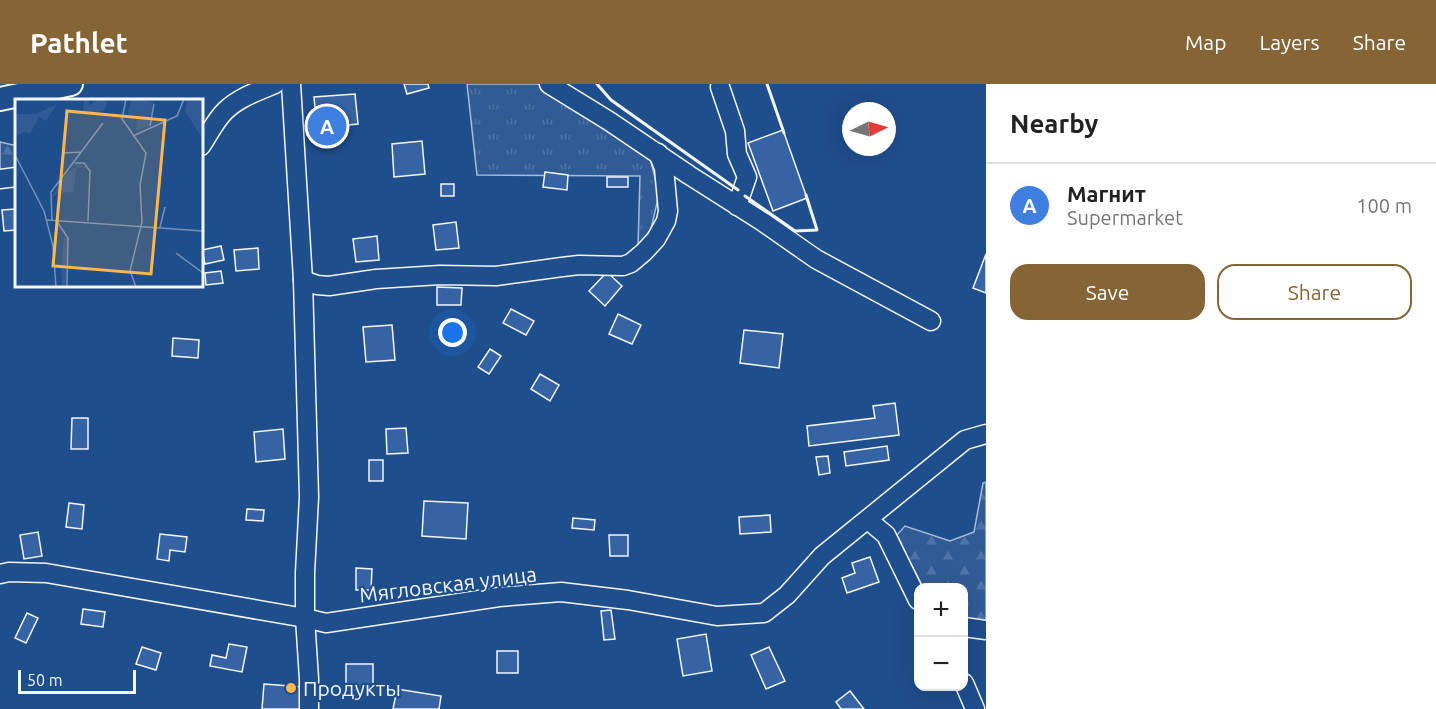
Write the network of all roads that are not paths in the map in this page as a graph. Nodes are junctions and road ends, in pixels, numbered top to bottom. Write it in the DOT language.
graph roads {
  1 [pos="71,84"];
  2 [pos="275,84"];
  3 [pos="291,84"];
  4 [pos="549,84"];
  5 [pos="720,87"];
  6 [pos="0,99"];
  7 [pos="202,144"];
  8 [pos="658,153"];
  9 [pos="15,177"];
  10 [pos="0,179"];
  11 [pos="737,206"];
  12 [pos="303,280"];
  13 [pos="931,321"];
  14 [pos="986,434"];
  15 [pos="868,520"];
  16 [pos="0,574"];
  17 [pos="914,592"];
  18 [pos="305,618"];
  19 [pos="968,628"];
  20 [pos="986,630"];
  21 [pos="967,691"];
  22 [pos="309,709"];
  23 [pos="975,709"];
  1 -- 6 [label="main road"];
  2 -- 7 [label="street"];
  3 -- 12 [label="street"];
  4 -- 8 [label="street"];
  5 -- 11 [label="street"];
  8 -- 11 [label="street"];
  8 -- 12 [label="street"];
  9 -- 10 [label="street"];
  11 -- 13 [label="street"];
  12 -- 18 [label="street"];
  14 -- 15 [label="street, Мягловская улица"];
  15 -- 17 [label="street"];
  15 -- 18 [label="street, Мягловская улица"];
  16 -- 18 [label="street, Мягловская улица"];
  18 -- 22 [label="street"];
  19 -- 20 [label="street"];
  21 -- 23 [label="street"];
}
